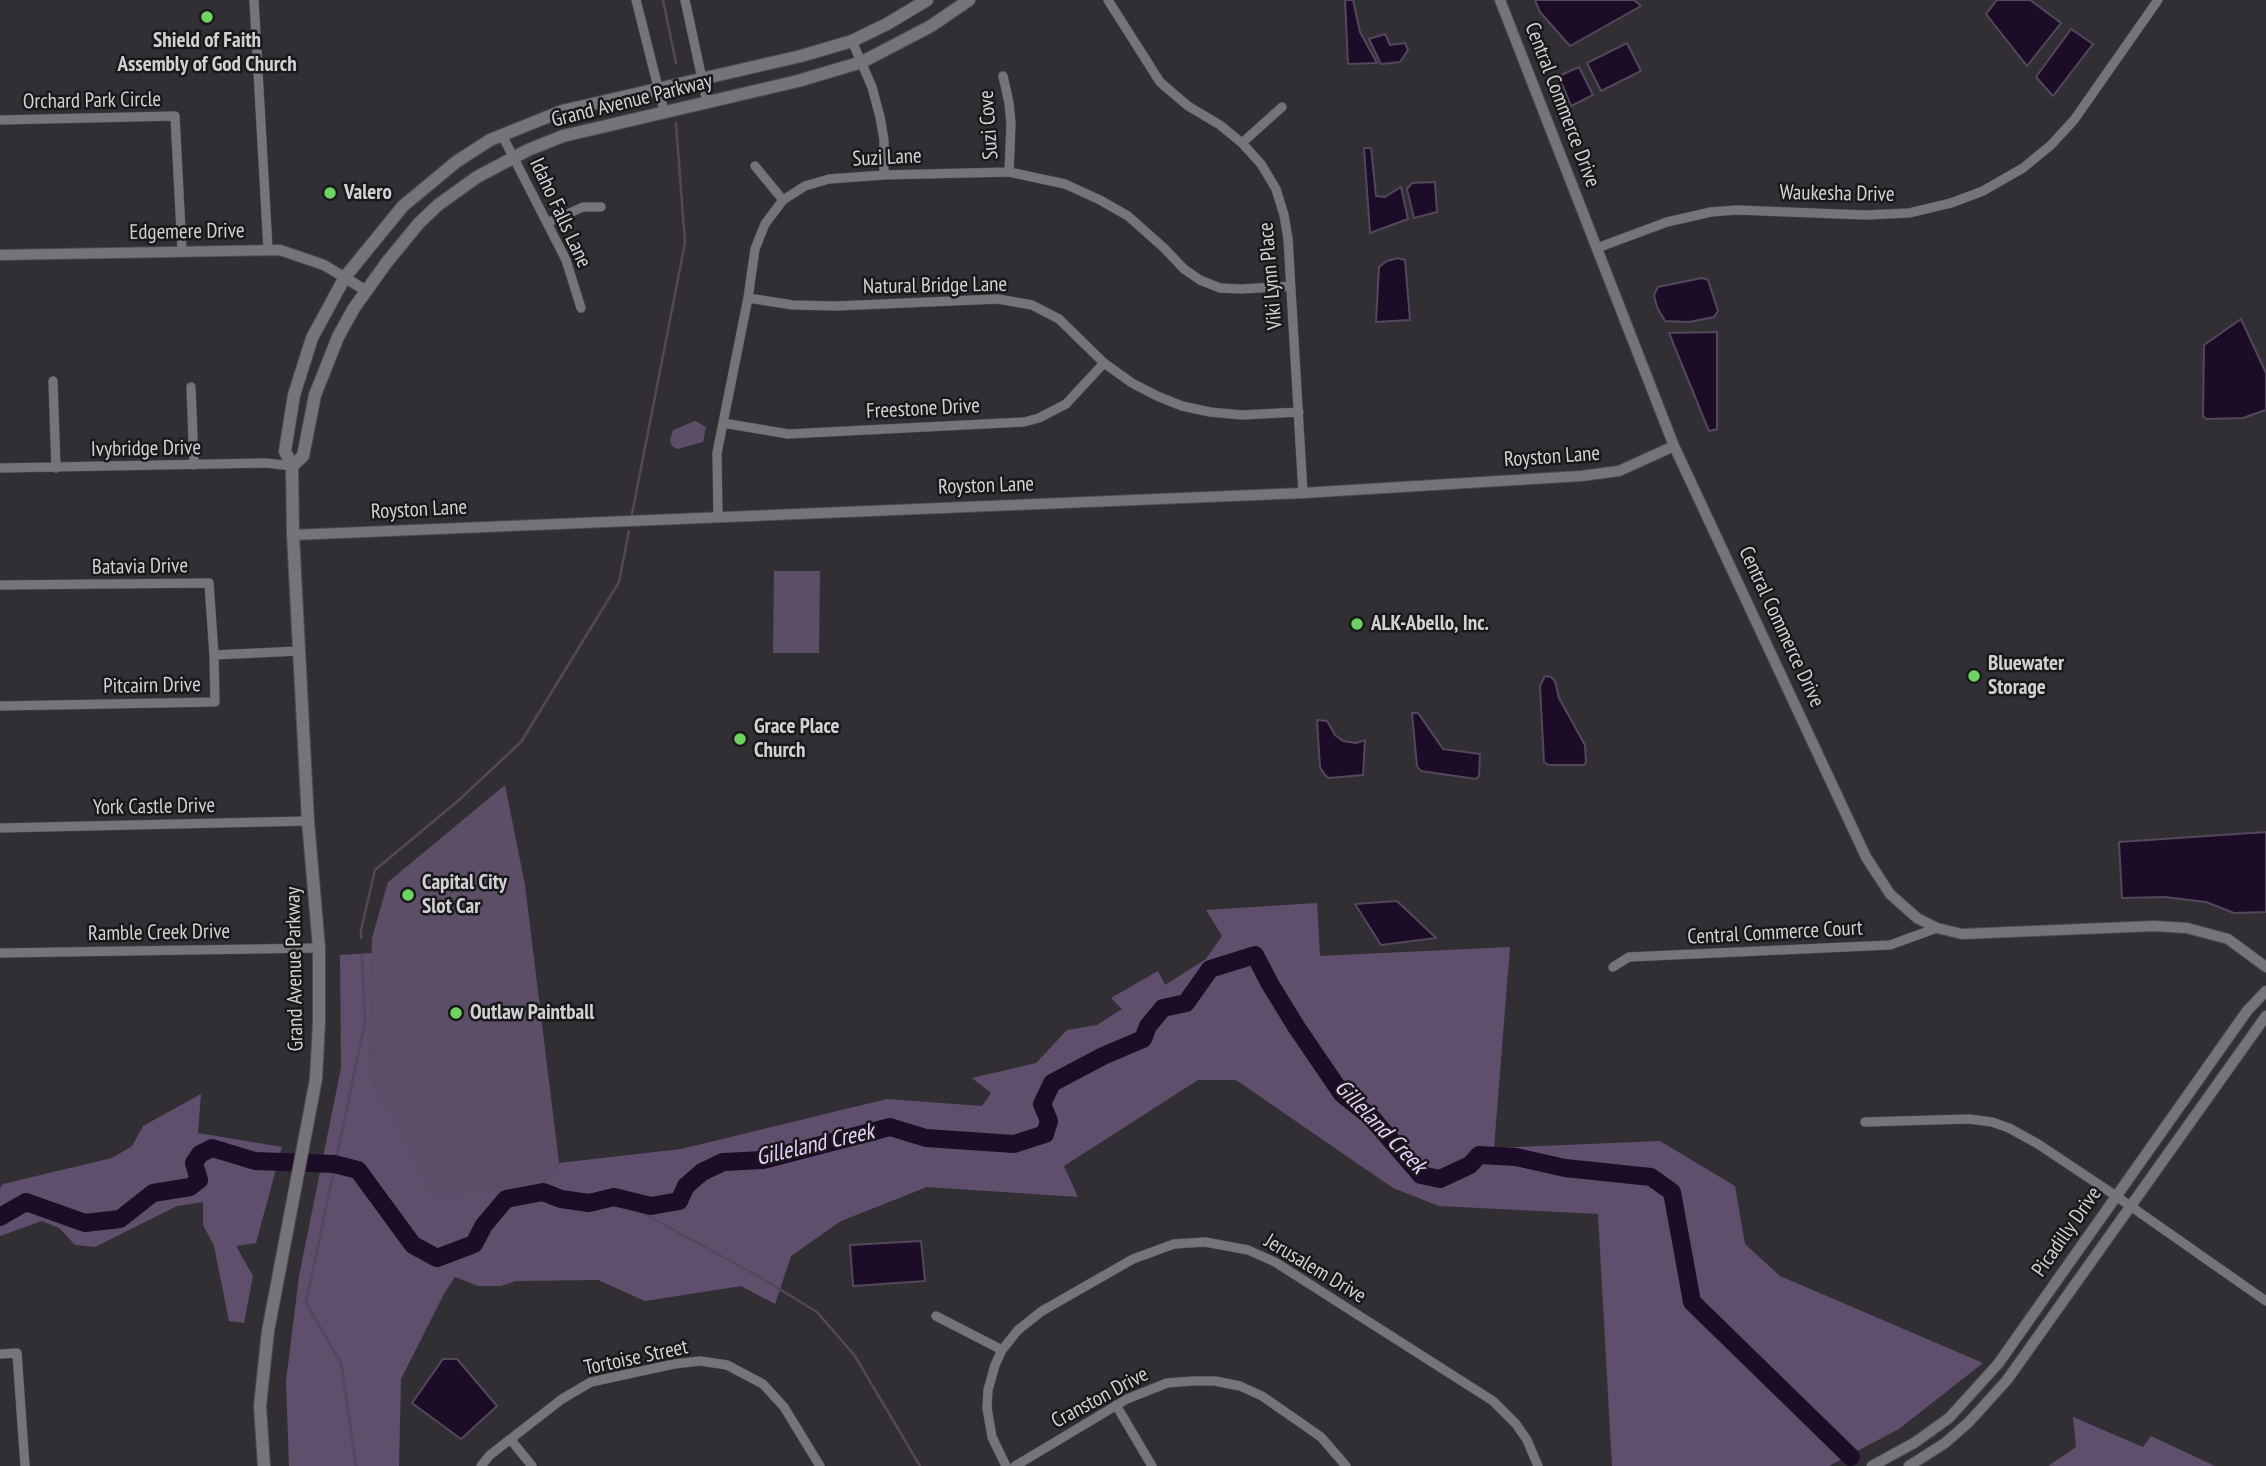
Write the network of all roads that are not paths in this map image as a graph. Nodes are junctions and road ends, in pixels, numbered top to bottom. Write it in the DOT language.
graph roads {
  1 [pos="254,0"];
  2 [pos="636,0"];
  3 [pos="685,0"];
  4 [pos="927,0"];
  5 [pos="969,0"];
  6 [pos="1108,0"];
  7 [pos="1500,0"];
  8 [pos="2158,0"];
  9 [pos="852,41"];
  10 [pos="862,62"];
  11 [pos="1003,76"];
  12 [pos="703,78"];
  13 [pos="659,87"];
  14 [pos="708,102"];
  15 [pos="1282,107"];
  16 [pos="664,111"];
  17 [pos="0,120"];
  18 [pos="502,135"];
  19 [pos="1242,143"];
  20 [pos="514,157"];
  21 [pos="755,166"];
  22 [pos="1009,172"];
  23 [pos="884,174"];
  24 [pos="783,200"];
  25 [pos="601,206"];
  26 [pos="549,222"];
  27 [pos="1597,248"];
  28 [pos="268,249"];
  29 [pos="182,251"];
  30 [pos="0,255"];
  31 [pos="345,277"];
  32 [pos="1291,286"];
  33 [pos="365,290"];
  34 [pos="748,298"];
  35 [pos="581,308"];
  36 [pos="1104,363"];
  37 [pos="53,381"];
  38 [pos="191,387"];
  39 [pos="1299,412"];
  40 [pos="723,423"];
  41 [pos="1674,446"];
  42 [pos="194,466"];
  43 [pos="292,466"];
  44 [pos="0,468"];
  45 [pos="56,468"];
  46 [pos="1303,493"];
  47 [pos="718,516"];
  48 [pos="293,535"];
  49 [pos="0,586"];
  50 [pos="299,652"];
  51 [pos="214,655"];
  52 [pos="0,706"];
  53 [pos="308,821"];
  54 [pos="0,828"];
  55 [pos="1937,928"];
  56 [pos="318,948"];
  57 [pos="0,953"];
  58 [pos="1613,967"];
  59 [pos="2266,967"];
  60 [pos="2266,991"];
  61 [pos="2266,1016"];
  62 [pos="1865,1122"];
  63 [pos="2116,1196"];
  64 [pos="2129,1206"];
  65 [pos="2266,1301"];
  66 [pos="936,1316"];
  67 [pos="1002,1350"];
  68 [pos="0,1354"];
  69 [pos="1116,1405"];
  70 [pos="511,1440"];
  71 [pos="25,1466"];
  72 [pos="264,1466"];
  73 [pos="481,1466"];
  74 [pos="532,1466"];
  75 [pos="820,1466"];
  76 [pos="1006,1466"];
  77 [pos="1015,1466"];
  78 [pos="1152,1466"];
  79 [pos="1346,1466"];
  80 [pos="1538,1466"];
  81 [pos="1872,1466"];
  82 [pos="1909,1466"];
  1 -- 28 [label="street"];
  2 -- 13 [label="street"];
  3 -- 12 [label="street"];
  4 -- 9 [label="main road, Grand Avenue Parkway"];
  5 -- 10 [label="main road, Grand Avenue Parkway"];
  6 -- 19 [label="street, Viki Lynn Place"];
  7 -- 27 [label="street, Central Commerce Drive"];
  8 -- 27 [label="street, Waukesha Drive"];
  9 -- 10 [label="street"];
  9 -- 12 [label="main road, Grand Avenue Parkway"];
  10 -- 14 [label="main road, Grand Avenue Parkway"];
  10 -- 23 [label="street"];
  11 -- 22 [label="street, Suzi Cove"];
  12 -- 13 [label="main road, Grand Avenue Parkway"];
  12 -- 14 [label="street"];
  13 -- 16 [label="street"];
  13 -- 18 [label="main road, Grand Avenue Parkway"];
  14 -- 16 [label="main road, Grand Avenue Parkway"];
  15 -- 19 [label="street"];
  16 -- 20 [label="main road, Grand Avenue Parkway"];
  17 -- 29 [label="street, Orchard Park Circle"];
  18 -- 20 [label="street, Idaho Falls Lane"];
  18 -- 31 [label="main road, Grand Avenue Parkway"];
  19 -- 32 [label="street, Viki Lynn Place"];
  20 -- 26 [label="street, Idaho Falls Lane"];
  20 -- 33 [label="main road, Grand Avenue Parkway"];
  21 -- 24 [label="street"];
  22 -- 23 [label="street, Suzi Lane"];
  22 -- 32 [label="street, Suzi Lane"];
  23 -- 24 [label="street, Suzi Lane"];
  24 -- 34 [label="street, Suzi Lane"];
  25 -- 26 [label="street"];
  26 -- 35 [label="street, Idaho Falls Lane"];
  27 -- 41 [label="street, Central Commerce Drive"];
  28 -- 29 [label="street, Edgemere Drive"];
  28 -- 31 [label="street, Edgemere Drive"];
  29 -- 30 [label="street, Edgemere Drive"];
  31 -- 33 [label="street, Edgemere Drive"];
  31 -- 43 [label="main road, Grand Avenue Parkway"];
  32 -- 39 [label="street, Viki Lynn Place"];
  33 -- 43 [label="main road, Grand Avenue Parkway"];
  34 -- 36 [label="street, Natural Bridge Lane"];
  34 -- 40 [label="street, Suzi Lane"];
  36 -- 39 [label="street, Natural Bridge Lane"];
  36 -- 40 [label="street, Freestone Drive"];
  37 -- 45 [label="street"];
  38 -- 42 [label="street"];
  39 -- 46 [label="street, Viki Lynn Place"];
  40 -- 47 [label="street, Suzi Lane"];
  41 -- 46 [label="street, Royston Lane"];
  41 -- 55 [label="street, Central Commerce Drive"];
  42 -- 43 [label="street, Ivybridge Drive"];
  42 -- 45 [label="street, Ivybridge Drive"];
  43 -- 48 [label="main road, Grand Avenue Parkway"];
  44 -- 45 [label="street, Ivybridge Drive"];
  46 -- 47 [label="street, Royston Lane"];
  47 -- 48 [label="street, Royston Lane"];
  48 -- 50 [label="main road, Grand Avenue Parkway"];
  49 -- 51 [label="street, Batavia Drive"];
  50 -- 51 [label="street, Pitcairn Drive"];
  50 -- 53 [label="main road, Grand Avenue Parkway"];
  51 -- 52 [label="street, Pitcairn Drive"];
  53 -- 54 [label="street, York Castle Drive"];
  53 -- 56 [label="main road, Grand Avenue Parkway"];
  55 -- 58 [label="street, Central Commerce Court"];
  55 -- 59 [label="street, Central Commerce Drive"];
  56 -- 57 [label="street, Ramble Creek Drive"];
  56 -- 72 [label="main road, Grand Avenue Parkway"];
  60 -- 63 [label="street, Picadilly Drive"];
  61 -- 64 [label="street, Picadilly Drive"];
  62 -- 63 [label="street"];
  63 -- 64 [label="street"];
  63 -- 81 [label="street, Picadilly Drive"];
  64 -- 65 [label="street"];
  64 -- 82 [label="street, Picadilly Drive"];
  66 -- 67 [label="street"];
  67 -- 76 [label="street, Jerusalem Drive"];
  67 -- 80 [label="street, Jerusalem Drive"];
  68 -- 71 [label="street"];
  69 -- 77 [label="street, Cranston Drive"];
  69 -- 78 [label="street"];
  69 -- 79 [label="street, Cranston Drive"];
  70 -- 73 [label="street, Tortoise Street"];
  70 -- 74 [label="street"];
  70 -- 75 [label="street, Tortoise Street"];
}
